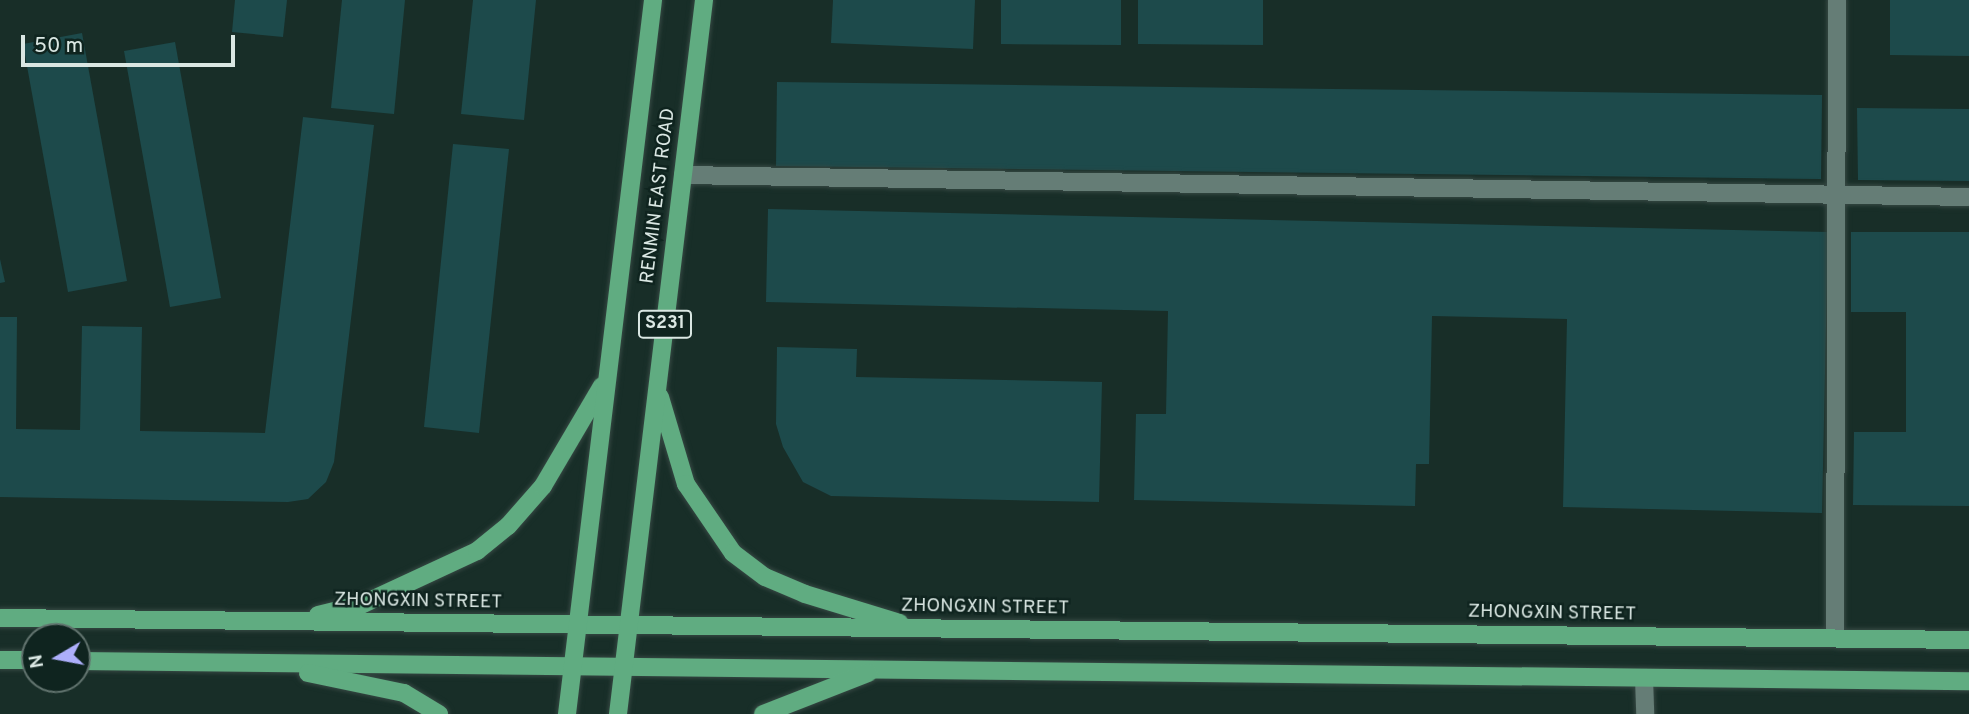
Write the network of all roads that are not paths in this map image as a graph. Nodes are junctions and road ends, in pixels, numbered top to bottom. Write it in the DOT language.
graph roads {
  1 [pos="653,0"];
  2 [pos="704,0"];
  3 [pos="1837,0"];
  4 [pos="683,175"];
  5 [pos="1836,194"];
  6 [pos="1969,197"];
  7 [pos="607,377"];
  8 [pos="658,388"];
  9 [pos="0,618"];
  10 [pos="257,621"];
  11 [pos="578,625"];
  12 [pos="629,625"];
  13 [pos="920,629"];
  14 [pos="1835,638"];
  15 [pos="1969,639"];
  16 [pos="0,660"];
  17 [pos="21,660"];
  18 [pos="91,661"];
  19 [pos="232,662"];
  20 [pos="572,667"];
  21 [pos="624,667"];
  22 [pos="876,670"];
  23 [pos="1644,678"];
  24 [pos="1969,681"];
  25 [pos="439,714"];
  26 [pos="567,714"];
  27 [pos="618,714"];
  28 [pos="763,714"];
  29 [pos="1645,714"];
  1 -- 7 [label="main road, RENMIN EAST ROAD / S231"];
  2 -- 4 [label="main road, RENMIN EAST ROAD / S231"];
  3 -- 5 [label="street"];
  4 -- 5 [label="street"];
  4 -- 8 [label="main road, RENMIN EAST ROAD / S231"];
  5 -- 6 [label="street"];
  5 -- 14 [label="street"];
  7 -- 10 [label="main road"];
  7 -- 11 [label="main road, RENMIN EAST ROAD / S231"];
  8 -- 12 [label="main road, RENMIN EAST ROAD / S231"];
  8 -- 13 [label="main road"];
  9 -- 10 [label="main road, ZHONGXIN STREET"];
  10 -- 11 [label="main road, ZHONGXIN STREET"];
  11 -- 12 [label="main road, ZHONGXIN STREET"];
  11 -- 20 [label="main road, RENMIN EAST ROAD / S231"];
  12 -- 13 [label="main road, ZHONGXIN STREET"];
  12 -- 21 [label="main road, RENMIN EAST ROAD / S231"];
  13 -- 14 [label="main road, ZHONGXIN STREET"];
  14 -- 15 [label="main road, ZHONGXIN STREET"];
  16 -- 17 [label="main road"];
  18 -- 19 [label="main road"];
  19 -- 20 [label="main road"];
  19 -- 25 [label="main road"];
  20 -- 21 [label="main road"];
  20 -- 26 [label="main road, S231"];
  21 -- 22 [label="main road"];
  21 -- 27 [label="main road, S231"];
  22 -- 23 [label="main road"];
  22 -- 28 [label="main road"];
  23 -- 24 [label="main road"];
  23 -- 29 [label="street"];
}
